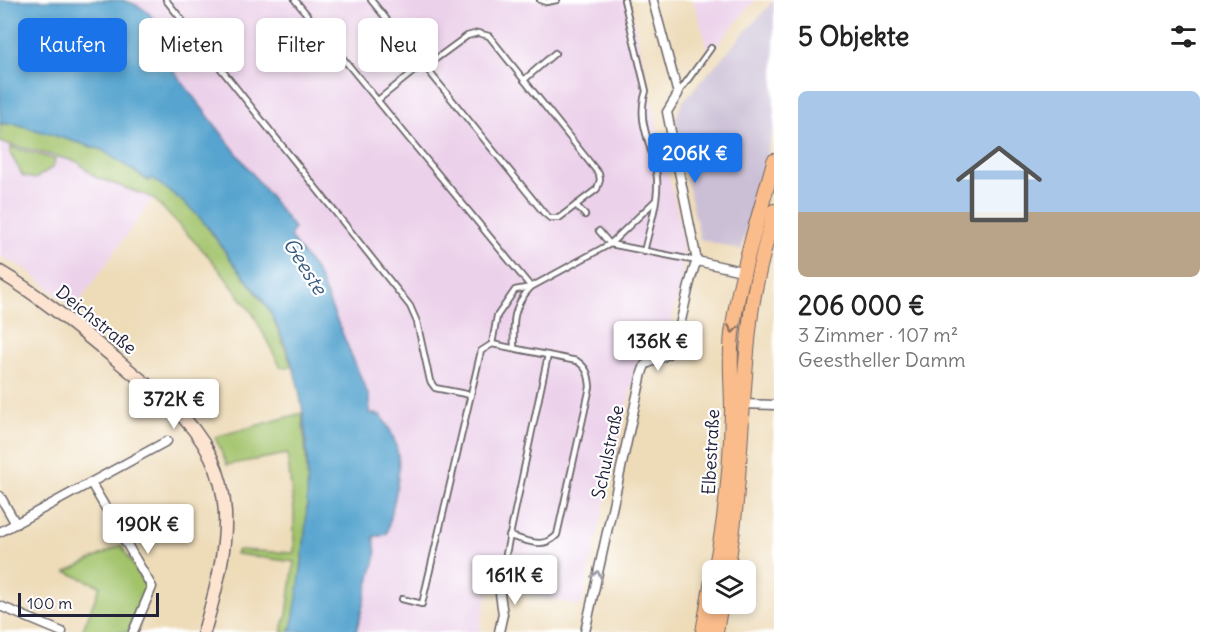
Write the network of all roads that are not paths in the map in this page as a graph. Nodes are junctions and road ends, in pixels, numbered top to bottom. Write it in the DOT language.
graph roads {
  1 [pos="166,0"];
  2 [pos="295,0"];
  3 [pos="371,0"];
  4 [pos="540,0"];
  5 [pos="557,0"];
  6 [pos="624,0"];
  7 [pos="652,1"];
  8 [pos="386,18"];
  9 [pos="711,48"];
  10 [pos="555,53"];
  11 [pos="438,57"];
  12 [pos="413,72"];
  13 [pos="429,72"];
  14 [pos="524,80"];
  15 [pos="678,94"];
  16 [pos="378,100"];
  17 [pos="774,160"];
  18 [pos="655,201"];
  19 [pos="576,205"];
  20 [pos="774,211"];
  21 [pos="585,215"];
  22 [pos="599,231"];
  23 [pos="610,244"];
  24 [pos="644,252"];
  25 [pos="697,261"];
  26 [pos="0,272"];
  27 [pos="751,273"];
  28 [pos="531,287"];
  29 [pos="492,344"];
  30 [pos="514,348"];
  31 [pos="548,355"];
  32 [pos="471,395"];
  33 [pos="745,404"];
  34 [pos="774,405"];
  35 [pos="166,441"];
  36 [pos="91,483"];
  37 [pos="0,496"];
  38 [pos="16,524"];
  39 [pos="0,532"];
  40 [pos="509,536"];
  41 [pos="717,560"];
  42 [pos="729,560"];
  43 [pos="499,587"];
  44 [pos="402,599"];
  45 [pos="0,606"];
  46 [pos="706,614"];
  47 [pos="719,614"];
  48 [pos="62,632"];
  49 [pos="134,632"];
  50 [pos="204,632"];
  51 [pos="499,632"];
  52 [pos="585,632"];
  53 [pos="703,632"];
  54 [pos="716,632"];
  1 -- 32 [label="lane"];
  2 -- 16 [label="lane"];
  3 -- 8 [label="lane"];
  4 -- 5 [label="lane"];
  6 -- 18 [label="lane"];
  7 -- 15 [label="street"];
  9 -- 15 [label="lane"];
  10 -- 14 [label="lane"];
  11 -- 14 [label="lane"];
  12 -- 16 [label="lane"];
  13 -- 19 [label="lane"];
  14 -- 19 [label="lane"];
  15 -- 25 [label="street"];
  16 -- 28 [label="lane"];
  17 -- 27 [label="main road, Elbestraße"];
  18 -- 23 [label="lane"];
  18 -- 24 [label="lane"];
  19 -- 21 [label="lane"];
  20 -- 27 [label="main road, Elbestraße"];
  22 -- 23 [label="lane"];
  23 -- 24 [label="lane"];
  23 -- 28 [label="lane"];
  24 -- 25 [label="lane"];
  25 -- 27 [label="street"];
  52 -- 25 [label="street, Schulstraße, one-way"];
  26 -- 50 [label="main road, Deichstraße"];
  27 -- 33 [label="main road, Elbestraße"];
  27 -- 41 [label="main road, Elbestraße, one-way"];
  28 -- 29 [label="lane"];
  28 -- 30 [label="lane"];
  29 -- 30 [label="lane"];
  29 -- 32 [label="lane"];
  30 -- 31 [label="lane"];
  31 -- 40 [label="lane"];
  31 -- 40 [label="lane"];
  32 -- 44 [label="lane"];
  33 -- 34 [label="street"];
  33 -- 42 [label="main road, Elbestraße"];
  35 -- 36 [label="street"];
  36 -- 38 [label="street"];
  36 -- 49 [label="street"];
  37 -- 38 [label="street"];
  38 -- 39 [label="street"];
  40 -- 43 [label="lane"];
  43 -- 51 [label="street"];
  45 -- 48 [label="street"];
  46 -- 53 [label="main road"];
  47 -- 54 [label="main road"];
}
